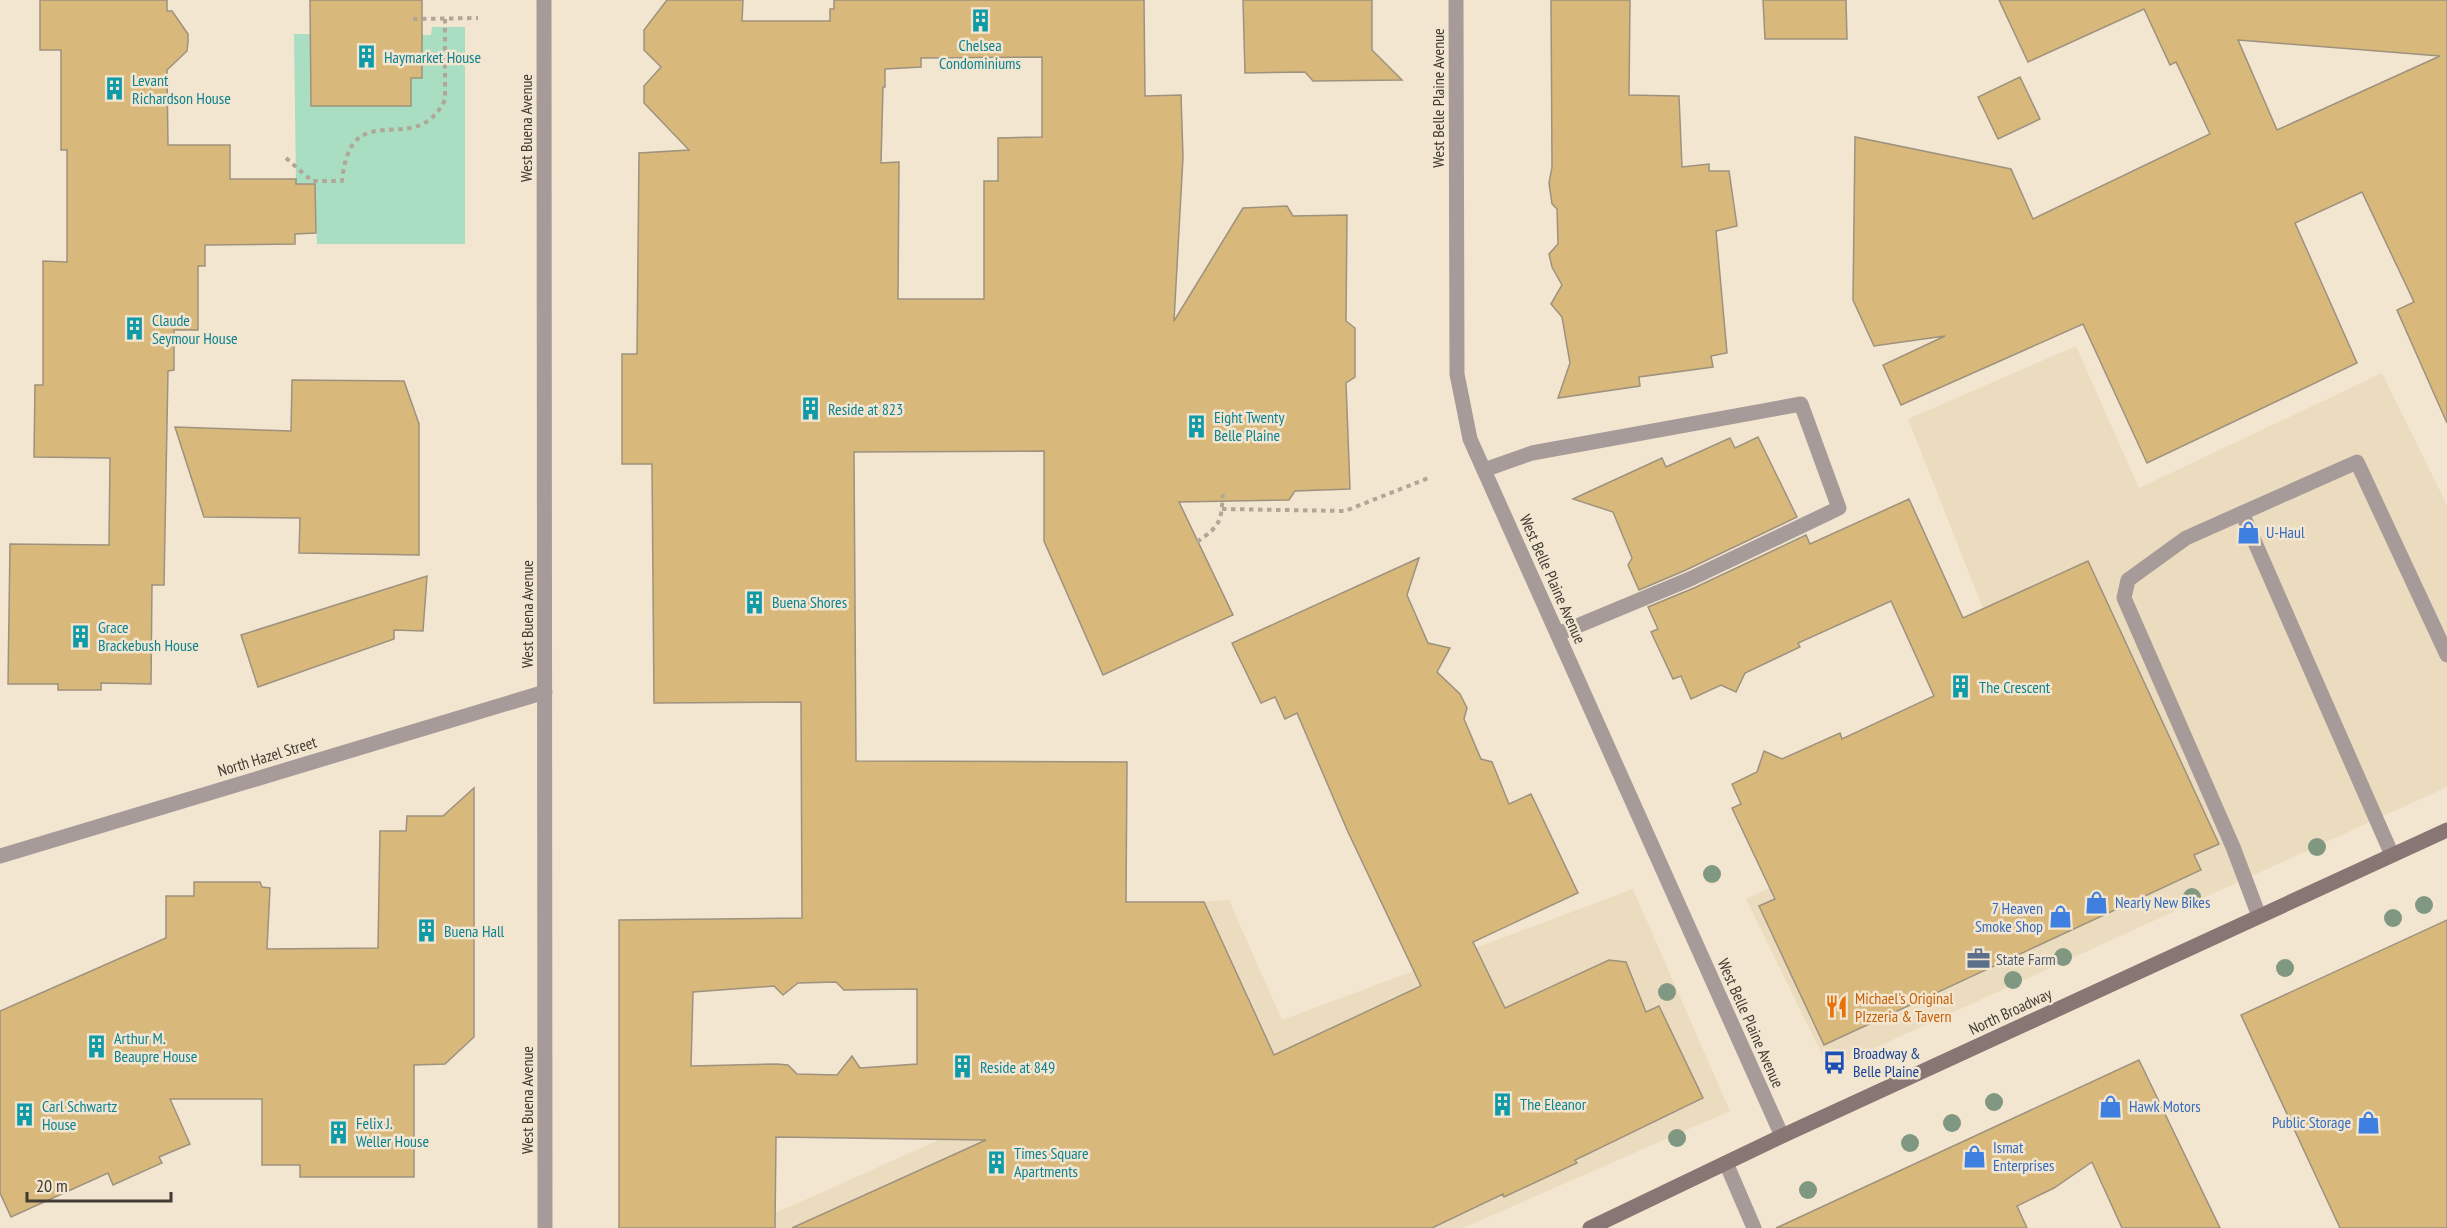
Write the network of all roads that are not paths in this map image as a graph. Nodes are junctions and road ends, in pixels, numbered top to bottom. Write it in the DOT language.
graph roads {
  1 [pos="544,0"];
  2 [pos="1456,0"];
  3 [pos="1484,470"];
  4 [pos="2242,513"];
  5 [pos="1558,634"];
  6 [pos="2447,655"];
  7 [pos="545,692"];
  8 [pos="2447,830"];
  9 [pos="2392,855"];
  10 [pos="0,856"];
  11 [pos="2259,916"];
  12 [pos="1782,1136"];
  13 [pos="1726,1163"];
  14 [pos="545,1228"];
  15 [pos="1590,1228"];
  16 [pos="1754,1228"];
  1 -- 7 [label="street, West Buena Avenue"];
  2 -- 3 [label="street, West Belle Plaine Avenue"];
  3 -- 5 [label="street, West Belle Plaine Avenue"];
  3 -- 5 [label="street"];
  4 -- 6 [label="street"];
  4 -- 9 [label="street"];
  4 -- 11 [label="street"];
  5 -- 12 [label="street, West Belle Plaine Avenue"];
  7 -- 10 [label="street, North Hazel Street"];
  7 -- 14 [label="street, West Buena Avenue"];
  8 -- 9 [label="main road, North Broadway"];
  9 -- 11 [label="main road, North Broadway"];
  11 -- 12 [label="main road, North Broadway"];
  12 -- 13 [label="main road, North Broadway"];
  13 -- 15 [label="main road, North Broadway"];
  13 -- 16 [label="street"];
}
